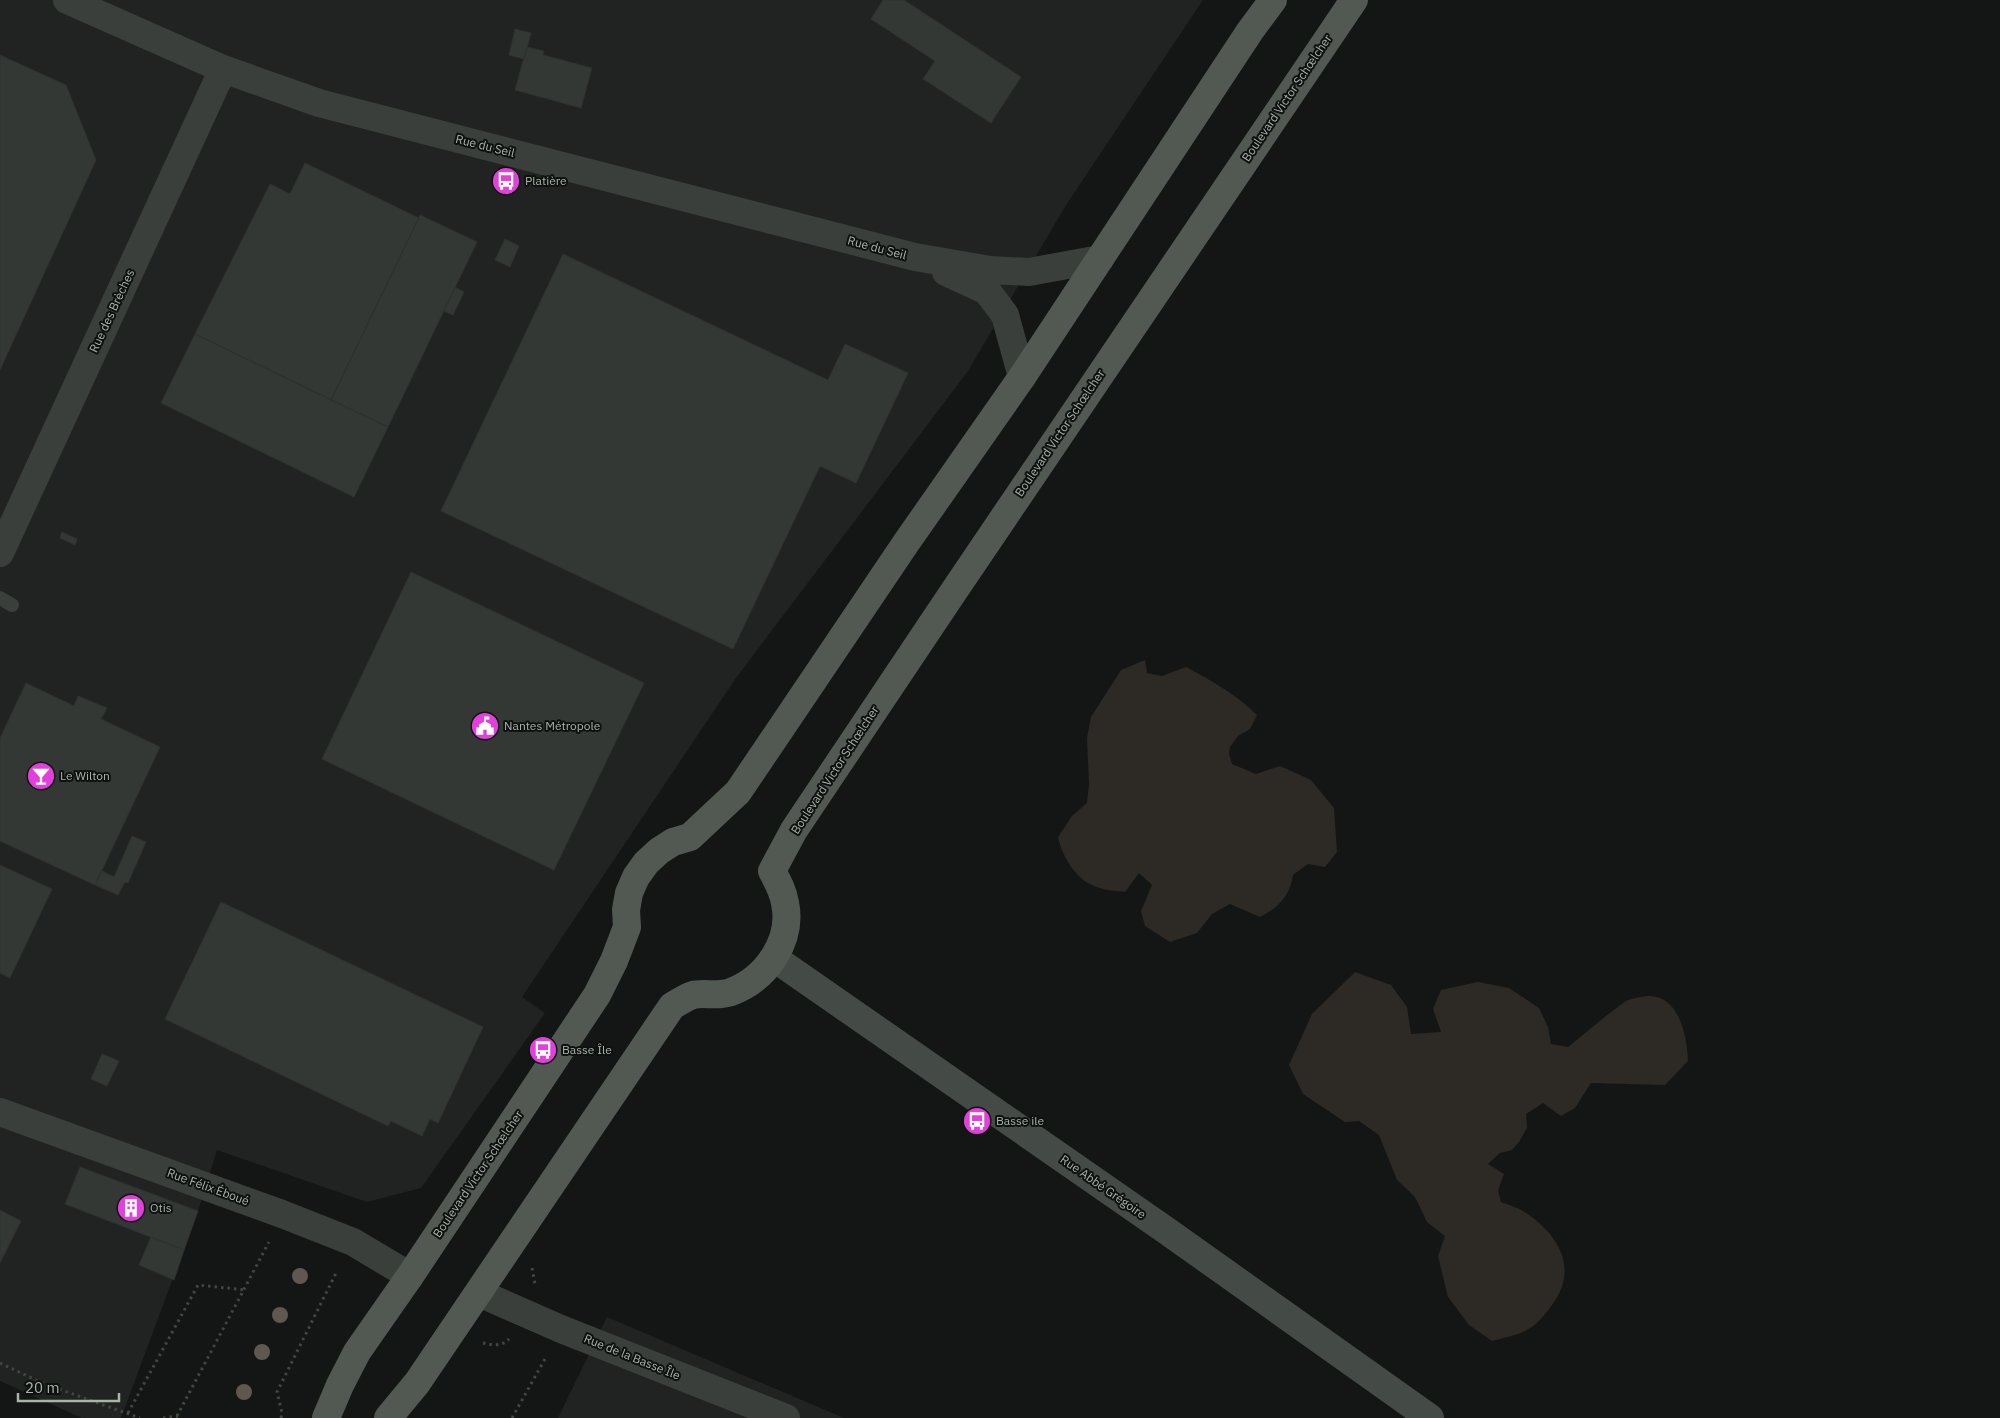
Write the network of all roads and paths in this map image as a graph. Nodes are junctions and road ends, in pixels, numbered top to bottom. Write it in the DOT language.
graph roads {
  1 [pos="68,0"];
  2 [pos="1273,0"];
  3 [pos="1354,0"];
  4 [pos="223,69"];
  5 [pos="915,258"];
  6 [pos="1100,259"];
  7 [pos="1022,377"];
  8 [pos="0,553"];
  9 [pos="774,958"];
  10 [pos="0,1112"];
  11 [pos="282,1214"];
  12 [pos="336,1273"];
  13 [pos="410,1276"];
  14 [pos="246,1290"];
  15 [pos="478,1293"];
  16 [pos="544,1360"];
  17 [pos="0,1363"];
  18 [pos="128,1413"];
  19 [pos="177,1416"];
  20 [pos="140,1418"];
  21 [pos="163,1418"];
  22 [pos="182,1418"];
  23 [pos="281,1418"];
  24 [pos="326,1418"];
  25 [pos="388,1418"];
  26 [pos="512,1418"];
  27 [pos="786,1418"];
  28 [pos="1430,1418"];
  1 -- 4 [label="street, Rue du Seil"];
  2 -- 6 [label="main road"];
  3 -- 9 [label="main road, Boulevard Victor Schœlcher"];
  4 -- 5 [label="street, Rue du Seil"];
  4 -- 8 [label="street, Rue des Brèches"];
  5 -- 6 [label="street, Rue du Seil"];
  5 -- 7 [label="street, Rue du Seil"];
  6 -- 7 [label="main road"];
  7 -- 13 [label="main road, Boulevard Victor Schœlcher"];
  9 -- 15 [label="main road"];
  9 -- 28 [label="street, Rue Abbé Grégoire"];
  10 -- 11 [label="street, Rue Félix Éboué"];
  11 -- 13 [label="street, Rue Félix Éboué"];
  11 -- 14 [label="path"];
  12 -- 23 [label="path"];
  13 -- 24 [label="main road, Boulevard Victor Schœlcher"];
  14 -- 18 [label="path"];
  14 -- 19 [label="path"];
  15 -- 25 [label="main road"];
  15 -- 27 [label="street, Rue de la Basse Île"];
  16 -- 26 [label="path"];
  17 -- 18 [label="path"];
  18 -- 20 [label="path"];
  19 -- 21 [label="path"];
  19 -- 22 [label="path"];
}
